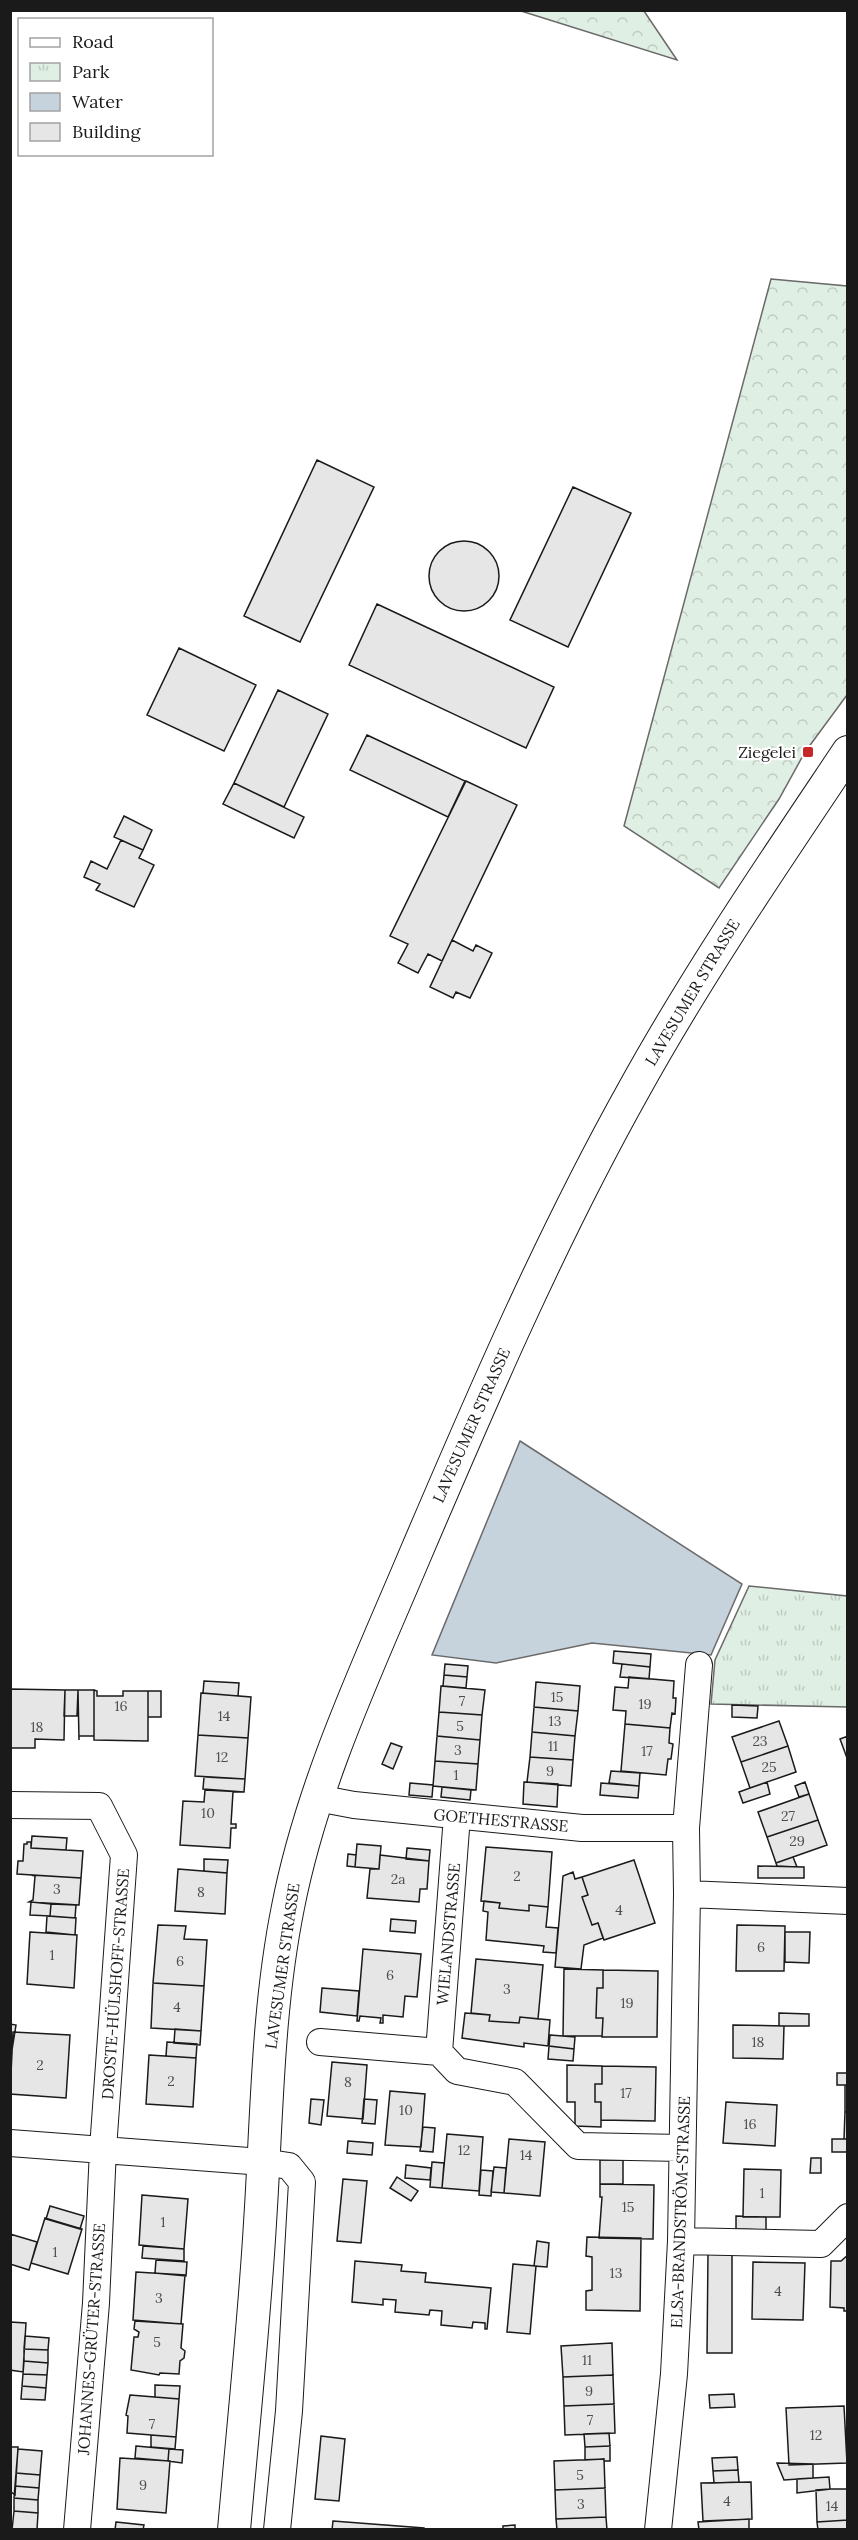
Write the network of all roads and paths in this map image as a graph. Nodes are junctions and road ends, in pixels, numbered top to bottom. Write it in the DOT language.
graph roads {
  1 [pos="848,752"];
  2 [pos="699,1665"];
  3 [pos="317,1798"];
  4 [pos="10,1805"];
  5 [pos="457,1816"];
  6 [pos="686,1828"];
  7 [pos="687,1894"];
  8 [pos="848,1900"];
  9 [pos="320,2042"];
  10 [pos="439,2052"];
  11 [pos="10,2144"];
  12 [pos="682,2148"];
  13 [pos="103,2149"];
  14 [pos="262,2162"];
  15 [pos="848,2217"];
  16 [pos="681,2241"];
  17 [pos="78,2529"];
  18 [pos="234,2529"];
  19 [pos="277,2529"];
  20 [pos="658,2529"];
  1 -- 3 [label="street, LAVESUMER STRASSE"];
  2 -- 6 [label="street"];
  3 -- 5 [label="street, GOETHESTRASSE"];
  3 -- 14 [label="street, LAVESUMER STRASSE"];
  4 -- 13 [label="street, DROSTE-HÜLSHOFF-STRASSE"];
  5 -- 6 [label="street, GOETHESTRASSE"];
  5 -- 10 [label="street, WIELANDSTRASSE"];
  6 -- 7 [label="street"];
  7 -- 8 [label="street"];
  7 -- 12 [label="street, ELSA-BRANDSTRÖM-STRASSE"];
  9 -- 10 [label="street"];
  10 -- 12 [label="street"];
  11 -- 13 [label="street"];
  12 -- 16 [label="street, ELSA-BRANDSTRÖM-STRASSE"];
  13 -- 14 [label="street"];
  13 -- 17 [label="street, JOHANNES-GRÜTER-STRASSE"];
  14 -- 18 [label="street, LAVESUMER STRASSE"];
  14 -- 19 [label="street"];
  15 -- 16 [label="street"];
  16 -- 20 [label="street, ELSA-BRANDSTRÖM-STRASSE"];
}
